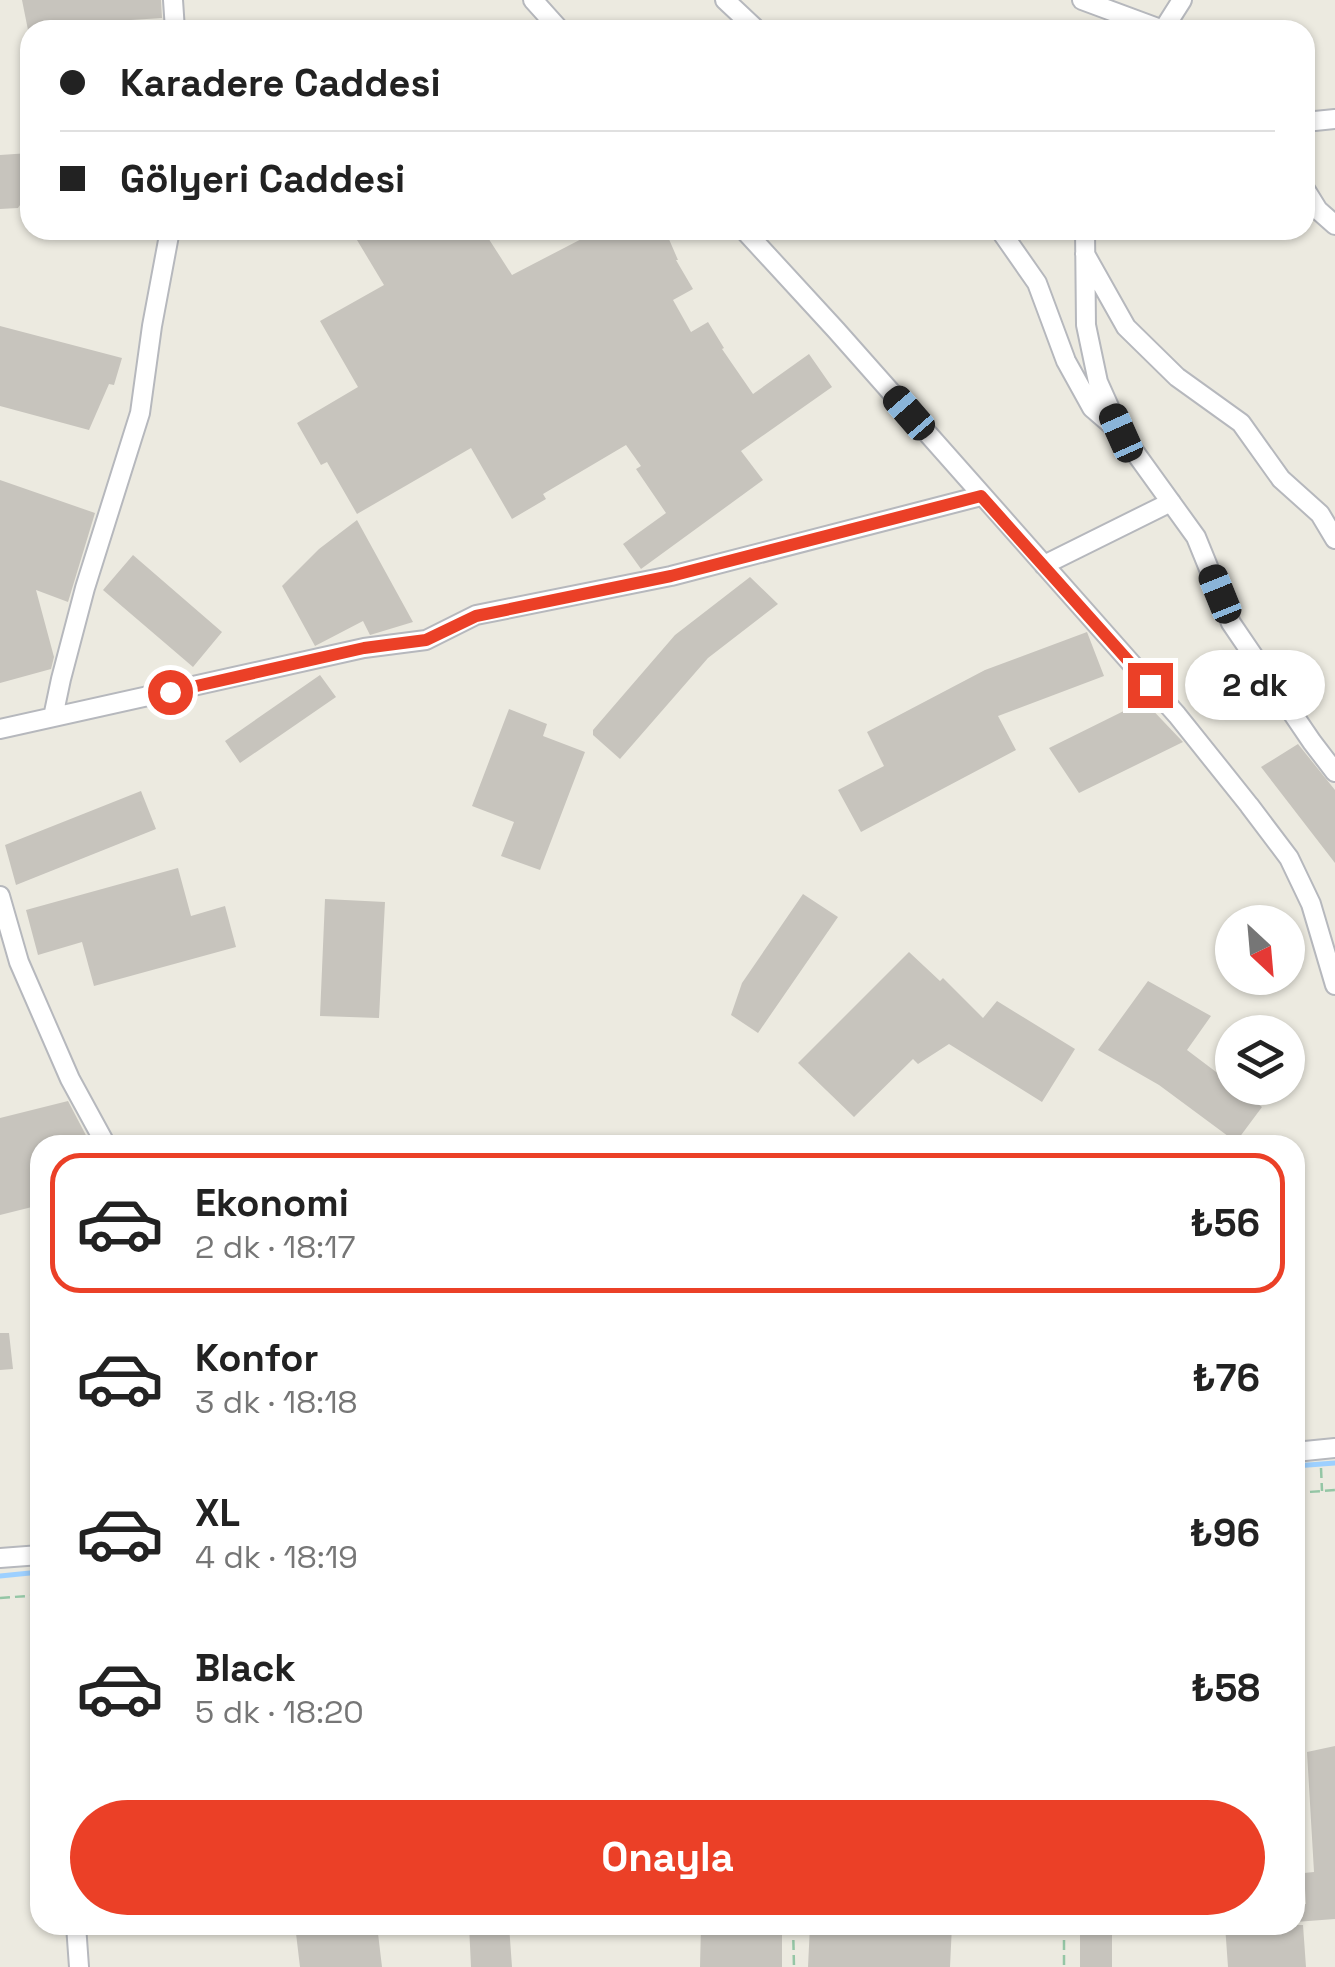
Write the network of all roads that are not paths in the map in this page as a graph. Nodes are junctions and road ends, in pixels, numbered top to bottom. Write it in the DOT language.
graph roads {
  1 [pos="533,0"];
  2 [pos="725,0"];
  3 [pos="1082,0"];
  4 [pos="551,20"];
  5 [pos="746,20"];
  6 [pos="1148,20"];
  7 [pos="1315,205"];
  8 [pos="1335,225"];
  9 [pos="168,240"];
  10 [pos="753,240"];
  11 [pos="1007,240"];
  12 [pos="1085,240"];
  13 [pos="1085,254"];
  14 [pos="1121,433"];
  15 [pos="981,496"];
  16 [pos="1171,502"];
  17 [pos="1335,539"];
  18 [pos="1044,565"];
  19 [pos="53,717"];
  20 [pos="0,729"];
  21 [pos="1335,772"];
  22 [pos="0,896"];
  23 [pos="1335,986"];
  24 [pos="100,1135"];
  25 [pos="1335,1448"];
  26 [pos="1305,1451"];
  27 [pos="30,1556"];
  28 [pos="0,1558"];
  29 [pos="77,1935"];
  30 [pos="79,1967"];
  1 -- 4 [label="street"];
  2 -- 5 [label="street"];
  3 -- 6 [label="street"];
  7 -- 8 [label="street"];
  9 -- 19 [label="street"];
  10 -- 15 [label="street"];
  11 -- 14 [label="street"];
  12 -- 13 [label="street"];
  13 -- 14 [label="street"];
  13 -- 17 [label="street"];
  14 -- 16 [label="street"];
  15 -- 18 [label="street"];
  15 -- 19 [label="street"];
  16 -- 18 [label="street"];
  16 -- 21 [label="street"];
  18 -- 23 [label="street"];
  19 -- 20 [label="street"];
  22 -- 24 [label="street"];
  25 -- 26 [label="street"];
  27 -- 28 [label="street"];
  29 -- 30 [label="street"];
}
